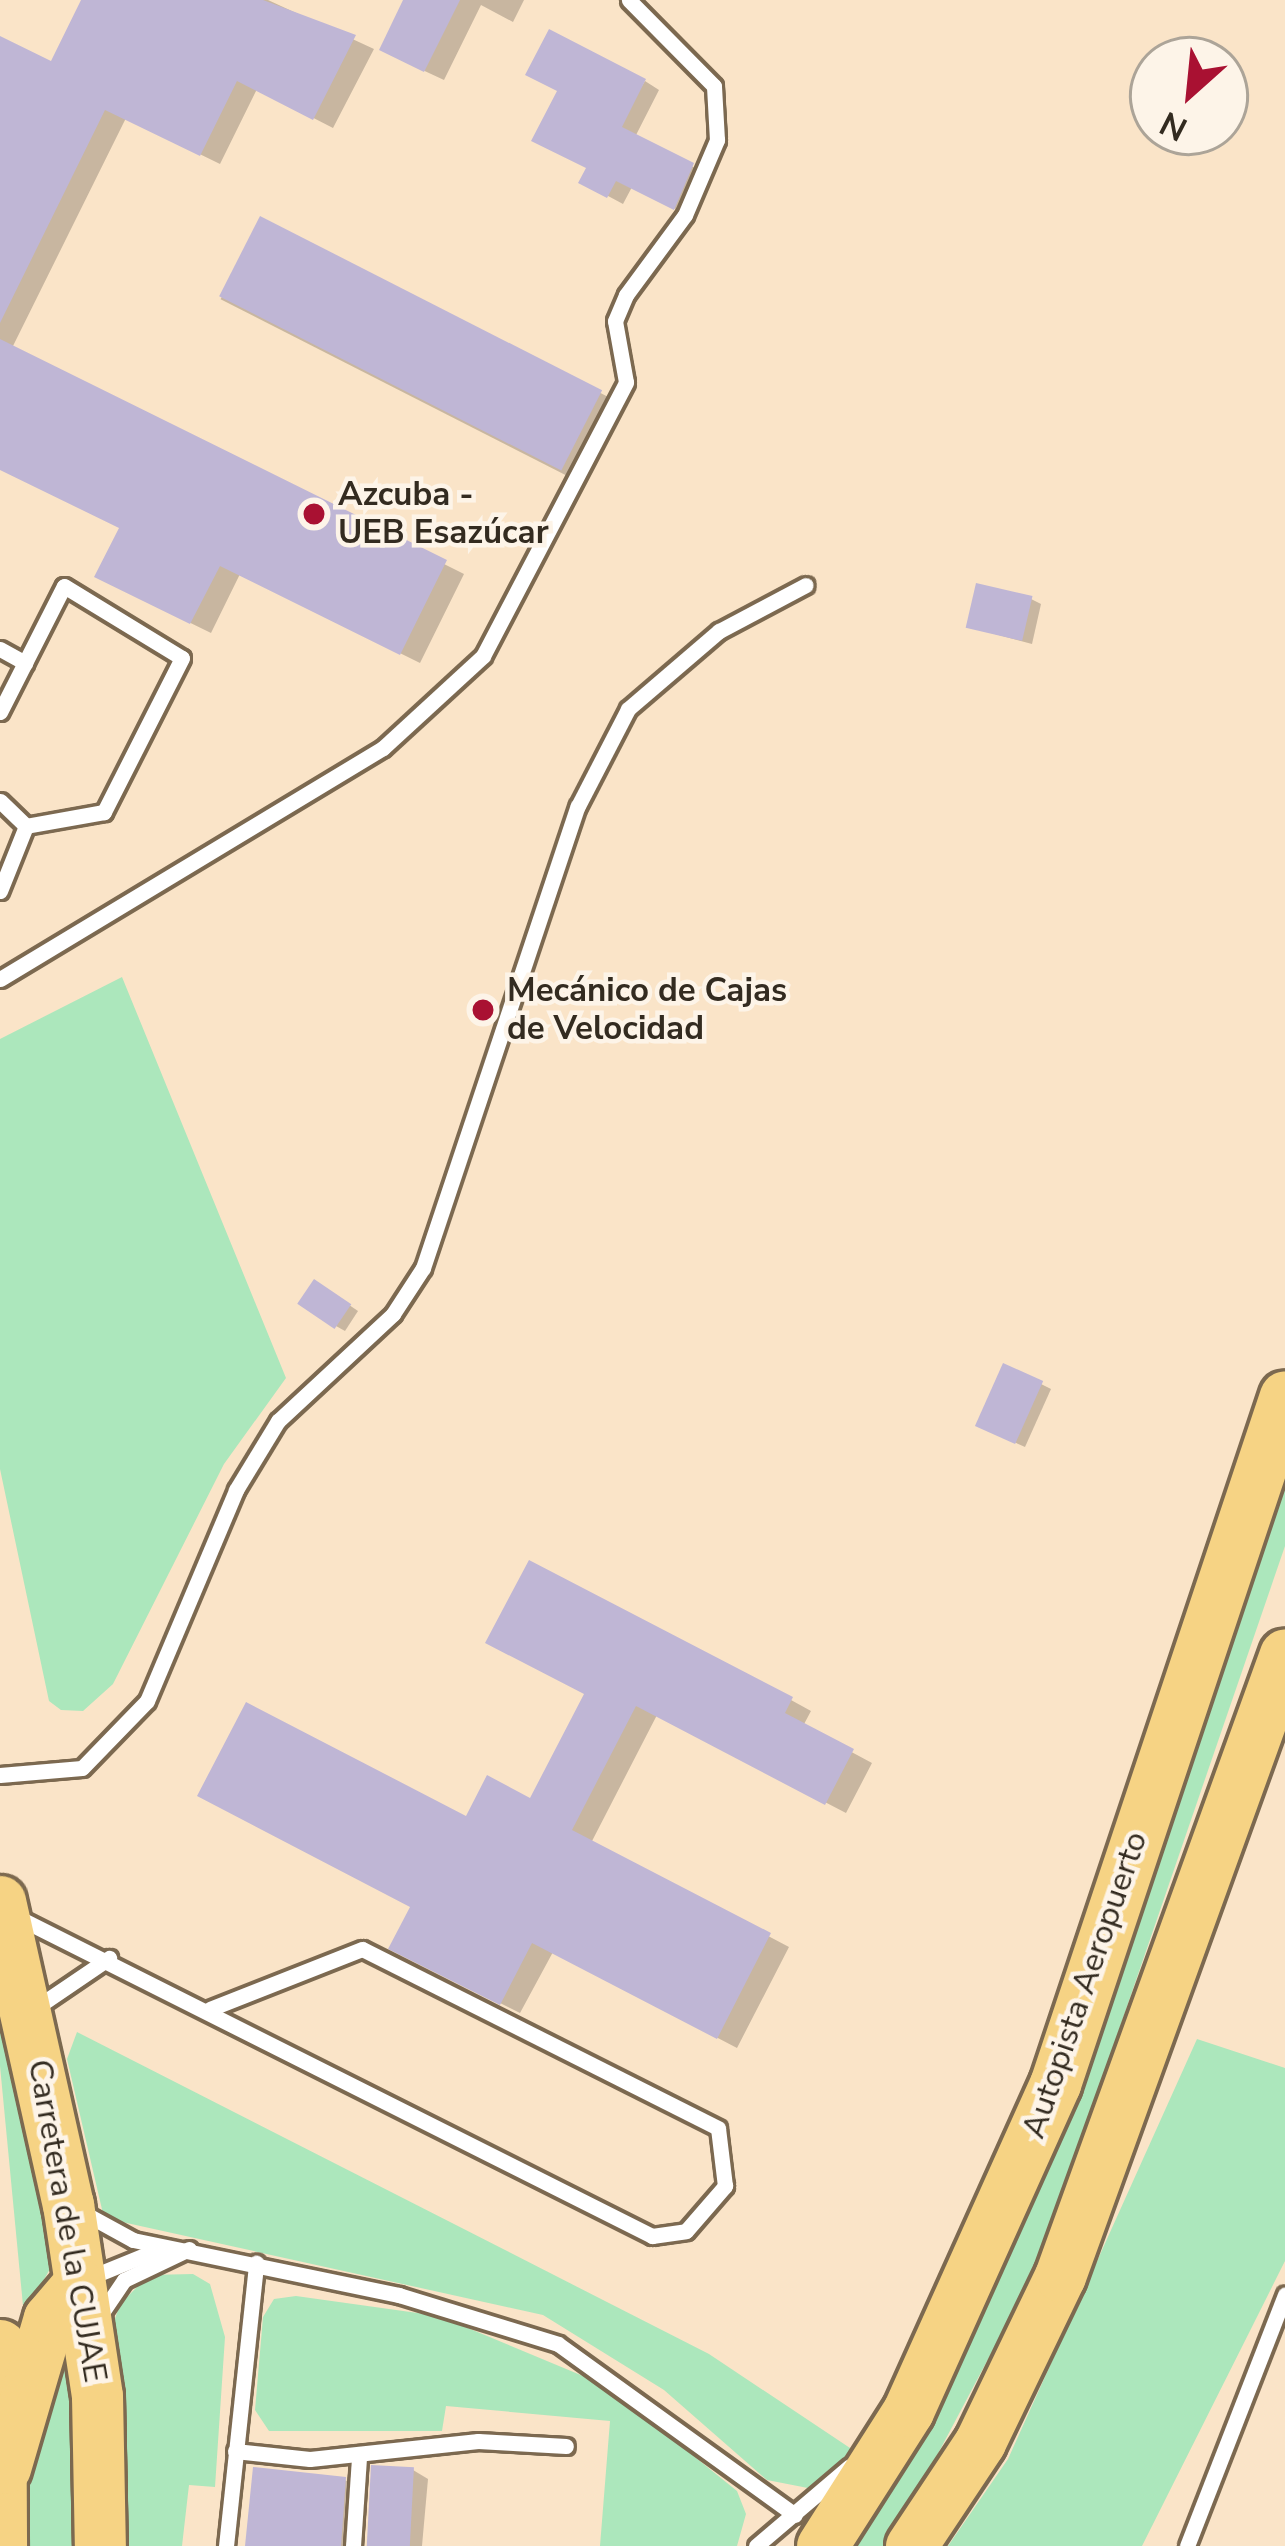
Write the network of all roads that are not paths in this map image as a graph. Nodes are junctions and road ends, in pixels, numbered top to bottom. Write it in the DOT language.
graph roads {
  1 [pos="628,0"];
  2 [pos="806,585"];
  3 [pos="0,649"];
  4 [pos="25,664"];
  5 [pos="0,712"];
  6 [pos="0,801"];
  7 [pos="26,826"];
  8 [pos="0,890"];
  9 [pos="0,979"];
  10 [pos="1285,1396"];
  11 [pos="1285,1654"];
  12 [pos="0,1775"];
  13 [pos="2,1906"];
  14 [pos="109,1958"];
  15 [pos="210,2009"];
  16 [pos="31,2010"];
  17 [pos="68,2204"];
  18 [pos="190,2249"];
  19 [pos="256,2263"];
  20 [pos="78,2284"];
  21 [pos="1285,2294"];
  22 [pos="89,2344"];
  23 [pos="0,2345"];
  24 [pos="566,2446"];
  25 [pos="235,2452"];
  26 [pos="359,2457"];
  27 [pos="4,2468"];
  28 [pos="809,2530"];
  29 [pos="1,2546"];
  30 [pos="100,2546"];
  31 [pos="226,2546"];
  32 [pos="352,2546"];
  33 [pos="757,2546"];
  34 [pos="911,2546"];
  35 [pos="1186,2546"];
  1 -- 9 [label="lane"];
  2 -- 12 [label="lane"];
  3 -- 4 [label="lane"];
  4 -- 5 [label="lane"];
  4 -- 7 [label="lane"];
  6 -- 7 [label="lane"];
  7 -- 8 [label="lane"];
  10 -- 28 [label="highway, Autopista Aeropuerto"];
  11 -- 34 [label="highway"];
  13 -- 14 [label="lane"];
  13 -- 16 [label="highway, Carretera de la CUJAE"];
  14 -- 15 [label="lane"];
  14 -- 16 [label="lane"];
  15 -- 15 [label="lane"];
  16 -- 17 [label="highway, Carretera de la CUJAE"];
  17 -- 18 [label="lane"];
  17 -- 20 [label="highway, Carretera de la CUJAE"];
  18 -- 19 [label="lane"];
  18 -- 20 [label="lane"];
  18 -- 22 [label="lane"];
  19 -- 25 [label="lane"];
  19 -- 28 [label="lane"];
  20 -- 22 [label="highway, Carretera de la CUJAE"];
  20 -- 27 [label="highway"];
  21 -- 35 [label="lane"];
  22 -- 30 [label="highway, Carretera de la CUJAE"];
  23 -- 27 [label="highway"];
  24 -- 26 [label="lane"];
  25 -- 26 [label="lane"];
  25 -- 31 [label="lane"];
  26 -- 32 [label="lane"];
  27 -- 29 [label="highway"];
  28 -- 33 [label="lane"];
}
